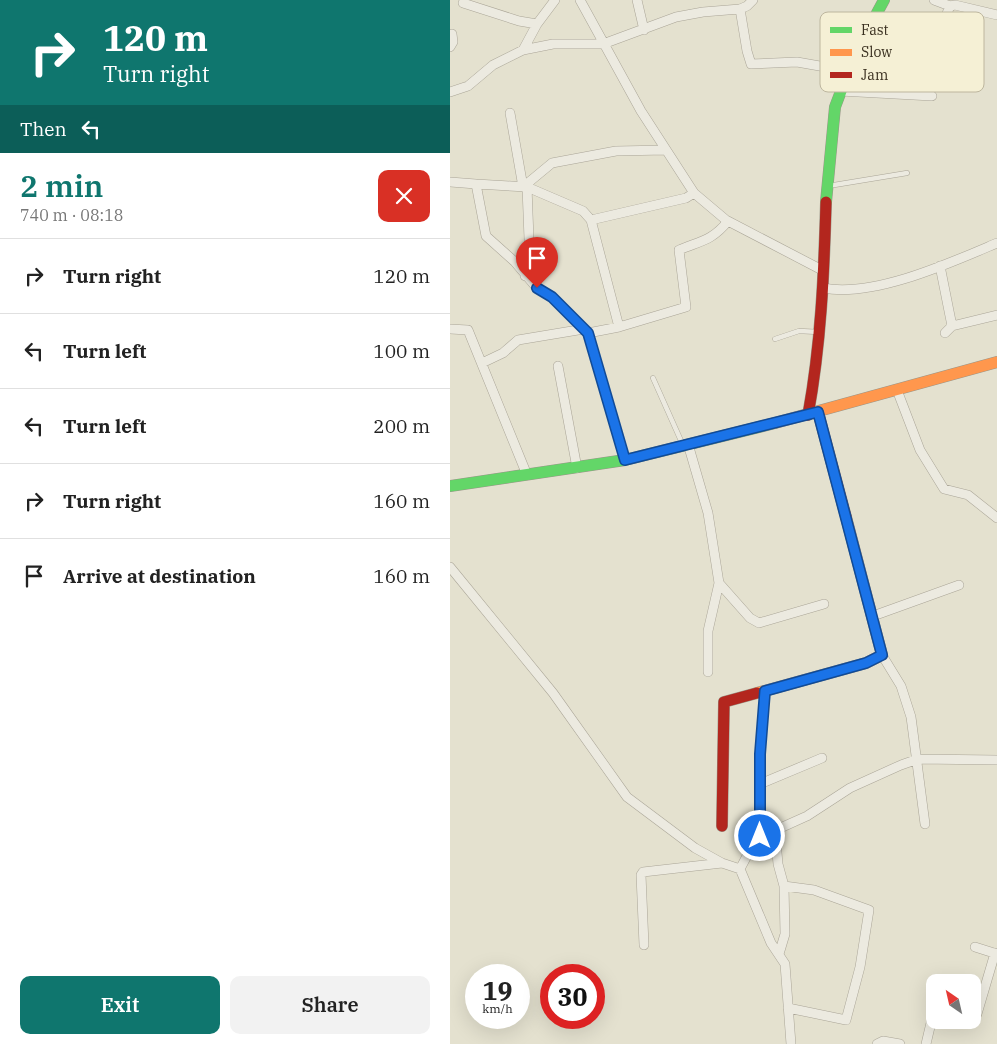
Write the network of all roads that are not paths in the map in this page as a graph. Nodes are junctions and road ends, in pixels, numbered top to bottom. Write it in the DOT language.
graph roads {
  1 [pos="555,0"];
  2 [pos="580,0"];
  3 [pos="637,0"];
  4 [pos="752,0"];
  5 [pos="884,0"];
  6 [pos="934,0"];
  7 [pos="463,3"];
  8 [pos="950,6"];
  9 [pos="740,9"];
  10 [pos="878,12"];
  11 [pos="948,12"];
  12 [pos="997,15"];
  13 [pos="537,24"];
  14 [pos="644,30"];
  15 [pos="452,34"];
  16 [pos="603,44"];
  17 [pos="450,47"];
  18 [pos="523,50"];
  19 [pos="820,66"];
  20 [pos="450,92"];
  21 [pos="840,92"];
  22 [pos="858,92"];
  23 [pos="932,96"];
  24 [pos="510,113"];
  25 [pos="666,150"];
  26 [pos="908,173"];
  27 [pos="450,182"];
  28 [pos="476,184"];
  29 [pos="827,186"];
  30 [pos="525,187"];
  31 [pos="694,193"];
  32 [pos="591,220"];
  33 [pos="728,221"];
  34 [pos="997,243"];
  35 [pos="940,266"];
  36 [pos="822,270"];
  37 [pos="526,276"];
  38 [pos="823,288"];
  39 [pos="997,315"];
  40 [pos="952,326"];
  41 [pos="619,327"];
  42 [pos="450,329"];
  43 [pos="586,331"];
  44 [pos="820,332"];
  45 [pos="944,333"];
  46 [pos="775,339"];
  47 [pos="997,362"];
  48 [pos="482,363"];
  49 [pos="558,366"];
  50 [pos="653,378"];
  51 [pos="897,390"];
  52 [pos="813,414"];
  53 [pos="686,445"];
  54 [pos="625,460"];
  55 [pos="577,468"];
  56 [pos="527,475"];
  57 [pos="450,486"];
  58 [pos="997,518"];
  59 [pos="450,567"];
  60 [pos="719,583"];
  61 [pos="959,584"];
  62 [pos="824,604"];
  63 [pos="873,616"];
  64 [pos="882,655"];
  65 [pos="708,672"];
  66 [pos="765,691"];
  67 [pos="822,758"];
  68 [pos="918,760"];
  69 [pos="997,760"];
  70 [pos="760,784"];
  71 [pos="926,824"];
  72 [pos="722,826"];
  73 [pos="775,830"];
  74 [pos="760,836"];
  75 [pos="722,863"];
  76 [pos="740,869"];
  77 [pos="784,886"];
  78 [pos="644,945"];
  79 [pos="975,948"];
  80 [pos="996,953"];
  81 [pos="779,954"];
  82 [pos="981,1001"];
  83 [pos="788,1008"];
  84 [pos="930,1029"];
  85 [pos="791,1044"];
  86 [pos="871,1044"];
  87 [pos="877,1044"];
  88 [pos="900,1044"];
  89 [pos="926,1044"];
  1 -- 13 [label="street"];
  2 -- 16 [label="street"];
  3 -- 14 [label="street"];
  4 -- 9 [label="street"];
  5 -- 10 [label="main road"];
  6 -- 8 [label="street"];
  7 -- 13 [label="street"];
  8 -- 11 [label="street"];
  8 -- 12 [label="street"];
  9 -- 14 [label="street"];
  9 -- 19 [label="street"];
  13 -- 18 [label="street"];
  14 -- 16 [label="street"];
  15 -- 17 [label="street"];
  16 -- 18 [label="street"];
  16 -- 25 [label="street"];
  18 -- 20 [label="street"];
  21 -- 29 [label="main road"];
  22 -- 23 [label="street"];
  24 -- 30 [label="street"];
  25 -- 30 [label="street"];
  25 -- 31 [label="street"];
  26 -- 29 [label="lane"];
  27 -- 28 [label="street"];
  28 -- 30 [label="street"];
  28 -- 37 [label="street"];
  29 -- 36 [label="main road"];
  30 -- 32 [label="street"];
  30 -- 37 [label="street"];
  31 -- 32 [label="street"];
  31 -- 33 [label="street"];
  32 -- 41 [label="street"];
  33 -- 36 [label="street"];
  33 -- 41 [label="street"];
  34 -- 35 [label="street"];
  35 -- 38 [label="street"];
  35 -- 40 [label="street"];
  36 -- 38 [label="main road"];
  37 -- 43 [label="street"];
  38 -- 44 [label="main road"];
  39 -- 40 [label="street"];
  40 -- 45 [label="street"];
  41 -- 43 [label="street"];
  42 -- 48 [label="street"];
  43 -- 48 [label="street"];
  43 -- 54 [label="street"];
  44 -- 46 [label="lane"];
  44 -- 52 [label="main road"];
  47 -- 51 [label="main road"];
  48 -- 56 [label="street"];
  49 -- 55 [label="street"];
  50 -- 53 [label="lane"];
  51 -- 52 [label="main road"];
  51 -- 58 [label="street"];
  52 -- 53 [label="main road"];
  52 -- 63 [label="main road"];
  53 -- 54 [label="main road"];
  53 -- 60 [label="street"];
  54 -- 55 [label="main road"];
  55 -- 56 [label="main road"];
  56 -- 57 [label="main road"];
  59 -- 75 [label="street"];
  60 -- 62 [label="street"];
  60 -- 65 [label="street"];
  61 -- 63 [label="street"];
  63 -- 64 [label="main road"];
  64 -- 66 [label="main road"];
  64 -- 68 [label="street"];
  66 -- 70 [label="street"];
  66 -- 72 [label="main road"];
  67 -- 70 [label="street"];
  68 -- 69 [label="street"];
  68 -- 71 [label="street"];
  68 -- 73 [label="street"];
  70 -- 74 [label="street"];
  73 -- 74 [label="street"];
  73 -- 77 [label="street"];
  74 -- 76 [label="street"];
  75 -- 76 [label="street"];
  75 -- 78 [label="street"];
  76 -- 81 [label="street"];
  77 -- 81 [label="street"];
  77 -- 83 [label="street"];
  79 -- 80 [label="street"];
  80 -- 82 [label="street"];
  81 -- 83 [label="street"];
  83 -- 85 [label="street"];
  84 -- 89 [label="street"];
  86 -- 87 [label="street"];
  87 -- 88 [label="street"];
}
